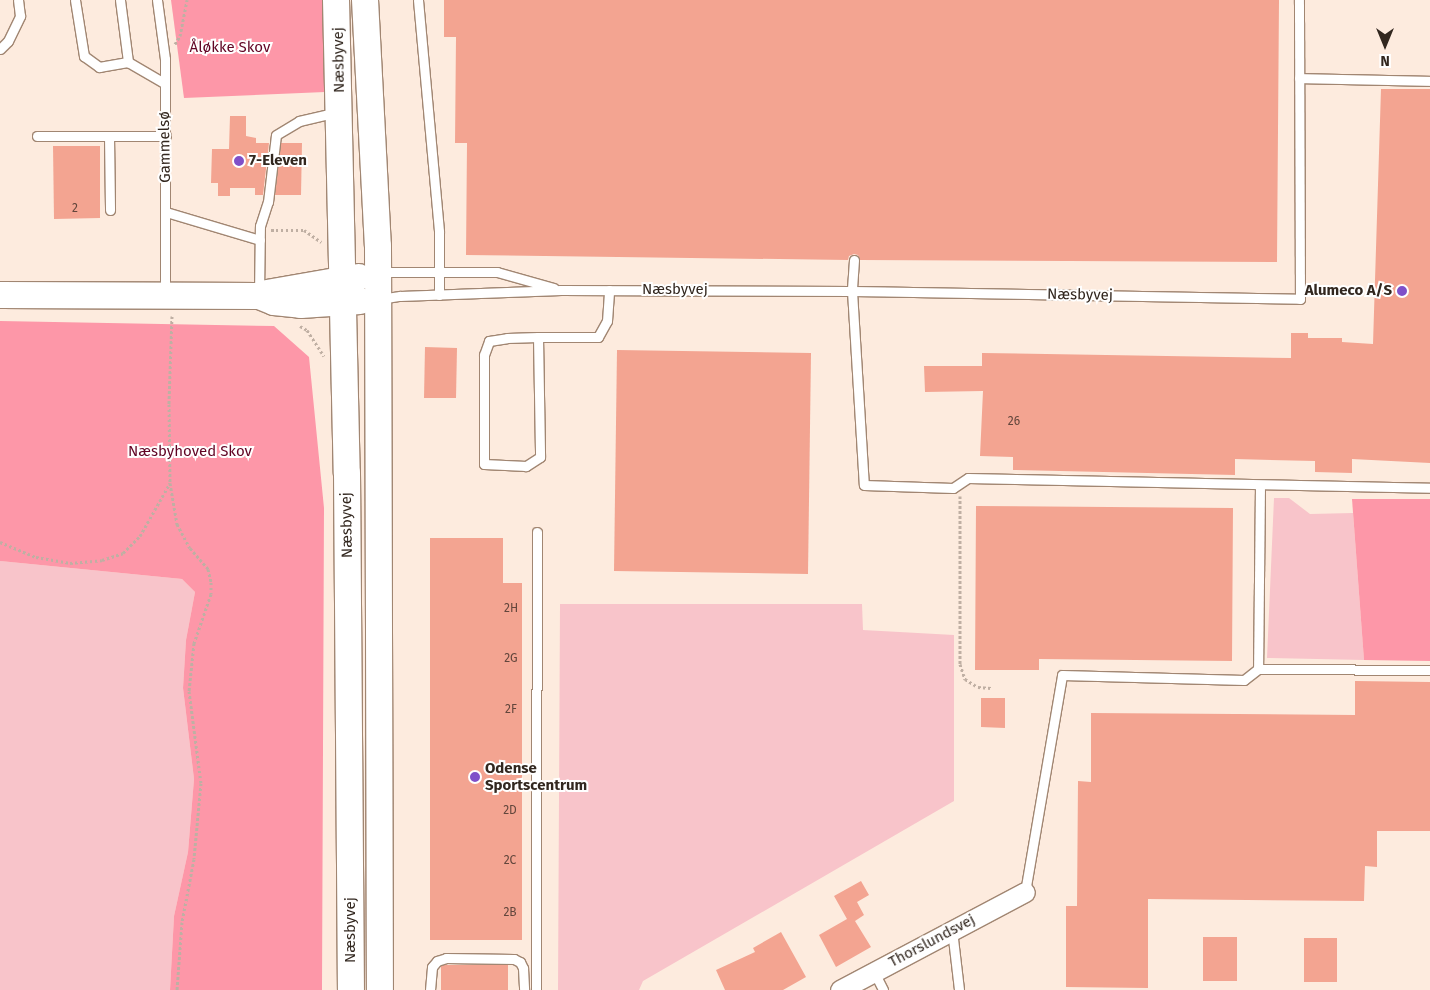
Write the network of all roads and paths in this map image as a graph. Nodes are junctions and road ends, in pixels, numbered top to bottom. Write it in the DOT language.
graph roads {
  1 [pos="18,0"];
  2 [pos="76,0"];
  3 [pos="120,0"];
  4 [pos="157,0"];
  5 [pos="187,0"];
  6 [pos="336,0"];
  7 [pos="365,0"];
  8 [pos="418,0"];
  9 [pos="1299,0"];
  10 [pos="0,50"];
  11 [pos="165,59"];
  12 [pos="128,62"];
  13 [pos="1299,78"];
  14 [pos="1430,81"];
  15 [pos="164,83"];
  16 [pos="340,111"];
  17 [pos="37,136"];
  18 [pos="109,136"];
  19 [pos="166,136"];
  20 [pos="110,210"];
  21 [pos="166,212"];
  22 [pos="260,240"];
  23 [pos="854,260"];
  24 [pos="439,272"];
  25 [pos="361,289"];
  26 [pos="561,290"];
  27 [pos="609,290"];
  28 [pos="852,291"];
  29 [pos="0,295"];
  30 [pos="165,295"];
  31 [pos="438,295"];
  32 [pos="260,296"];
  33 [pos="298,325"];
  34 [pos="538,337"];
  35 [pos="344,378"];
  36 [pos="170,483"];
  37 [pos="960,483"];
  38 [pos="1260,485"];
  39 [pos="1430,488"];
  40 [pos="537,532"];
  41 [pos="0,542"];
  42 [pos="1258,668"];
  43 [pos="1430,670"];
  44 [pos="991,688"];
  45 [pos="1025,892"];
  46 [pos="952,930"];
  47 [pos="874,972"];
  48 [pos="177,990"];
  49 [pos="351,990"];
  50 [pos="380,990"];
  51 [pos="430,990"];
  52 [pos="524,990"];
  53 [pos="536,990"];
  54 [pos="840,990"];
  55 [pos="883,990"];
  56 [pos="959,990"];
  1 -- 10 [label="lane"];
  2 -- 12 [label="lane"];
  3 -- 12 [label="lane"];
  4 -- 11 [label="lane, Gammelsø"];
  5 -- 11 [label="path"];
  6 -- 16 [label="street, Næsbyvej"];
  7 -- 25 [label="street, Næsbyvej"];
  8 -- 24 [label="lane"];
  9 -- 13 [label="lane, Næsbyvej"];
  11 -- 15 [label="lane, Gammelsø"];
  12 -- 15 [label="lane"];
  13 -- 14 [label="lane"];
  13 -- 28 [label="lane, Næsbyvej"];
  15 -- 19 [label="lane, Gammelsø"];
  16 -- 22 [label="lane"];
  16 -- 25 [label="street, Næsbyvej"];
  17 -- 18 [label="lane"];
  18 -- 19 [label="lane"];
  18 -- 20 [label="lane"];
  19 -- 21 [label="lane, Gammelsø"];
  21 -- 22 [label="lane"];
  21 -- 30 [label="lane, Gammelsø"];
  22 -- 32 [label="lane"];
  23 -- 28 [label="lane"];
  24 -- 25 [label="lane, Næsbyvej"];
  24 -- 26 [label="lane, Næsbyvej"];
  24 -- 31 [label="lane"];
  25 -- 31 [label="lane, Næsbyvej"];
  25 -- 32 [label="street"];
  25 -- 35 [label="street, Næsbyvej"];
  25 -- 50 [label="street, Næsbyvej"];
  26 -- 27 [label="lane, Næsbyvej"];
  26 -- 31 [label="lane, Næsbyvej"];
  27 -- 28 [label="lane, Næsbyvej"];
  27 -- 34 [label="lane"];
  28 -- 37 [label="lane"];
  29 -- 30 [label="street"];
  30 -- 32 [label="street"];
  30 -- 36 [label="path"];
  33 -- 35 [label="path"];
  34 -- 34 [label="lane"];
  35 -- 49 [label="street, Næsbyvej"];
  36 -- 41 [label="path"];
  36 -- 48 [label="path"];
  37 -- 38 [label="lane"];
  37 -- 44 [label="path"];
  38 -- 39 [label="lane"];
  38 -- 42 [label="lane"];
  40 -- 53 [label="lane"];
  42 -- 43 [label="lane"];
  42 -- 45 [label="lane"];
  45 -- 46 [label="street, Thorslundsvej"];
  46 -- 47 [label="street, Thorslundsvej"];
  46 -- 56 [label="lane"];
  47 -- 54 [label="street, Thorslundsvej"];
  47 -- 55 [label="lane"];
  51 -- 52 [label="lane"];
}
